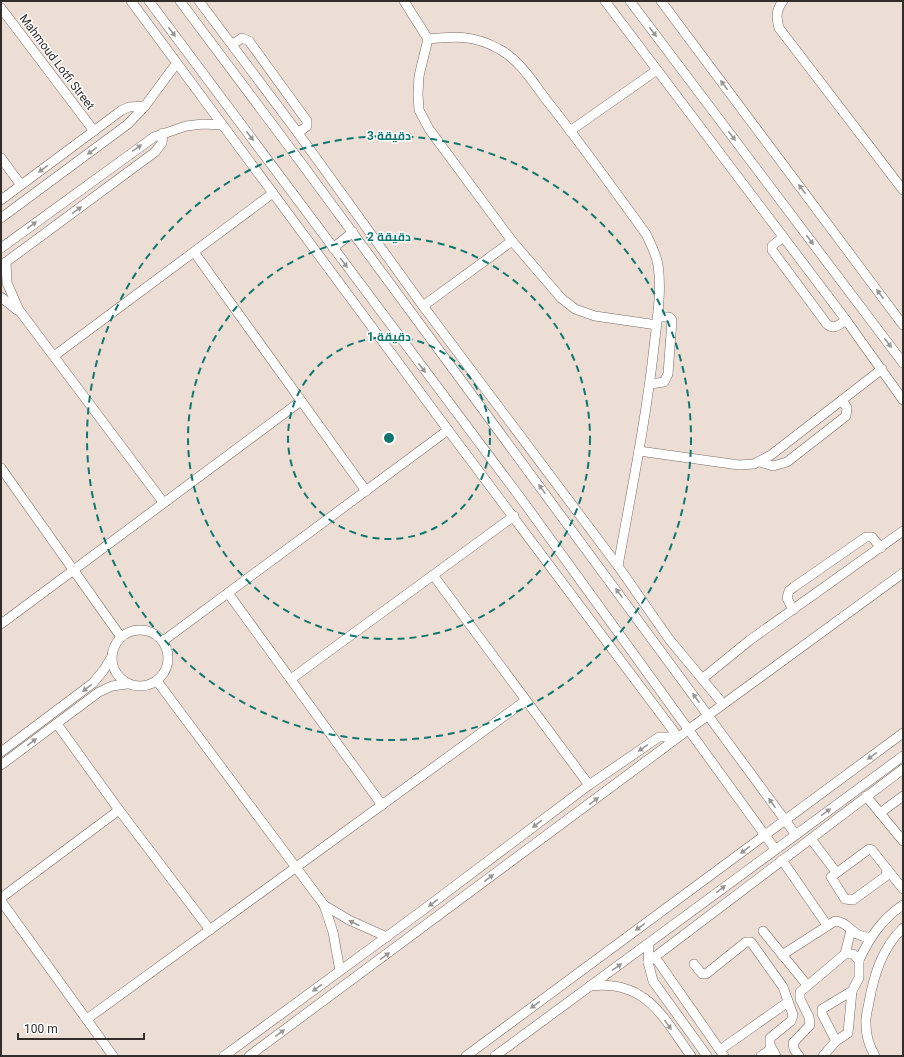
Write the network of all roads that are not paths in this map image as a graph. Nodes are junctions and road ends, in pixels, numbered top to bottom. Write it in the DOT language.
graph roads {
  1 [pos="131,1"];
  2 [pos="149,1"];
  3 [pos="180,1"];
  4 [pos="199,1"];
  5 [pos="404,1"];
  6 [pos="605,1"];
  7 [pos="630,1"];
  8 [pos="661,1"];
  9 [pos="783,1"];
  10 [pos="1,8"];
  11 [pos="428,39"];
  12 [pos="233,44"];
  13 [pos="176,64"];
  14 [pos="657,70"];
  15 [pos="145,106"];
  16 [pos="222,125"];
  17 [pos="94,131"];
  18 [pos="570,131"];
  19 [pos="164,133"];
  20 [pos="298,133"];
  21 [pos="1,158"];
  22 [pos="21,185"];
  23 [pos="903,190"];
  24 [pos="273,193"];
  25 [pos="1,200"];
  26 [pos="1,218"];
  27 [pos="353,232"];
  28 [pos="783,237"];
  29 [pos="512,241"];
  30 [pos="1,248"];
  31 [pos="332,248"];
  32 [pos="194,252"];
  33 [pos="4,264"];
  34 [pos="1,297"];
  35 [pos="423,306"];
  36 [pos="18,310"];
  37 [pos="846,320"];
  38 [pos="657,321"];
  39 [pos="903,325"];
  40 [pos="54,356"];
  41 [pos="903,363"];
  42 [pos="882,369"];
  43 [pos="650,384"];
  44 [pos="842,400"];
  45 [pos="903,400"];
  46 [pos="301,401"];
  47 [pos="448,430"];
  48 [pos="639,450"];
  49 [pos="760,462"];
  50 [pos="1,468"];
  51 [pos="366,491"];
  52 [pos="163,502"];
  53 [pos="514,516"];
  54 [pos="903,531"];
  55 [pos="881,548"];
  56 [pos="618,566"];
  57 [pos="74,570"];
  58 [pos="903,573"];
  59 [pos="433,575"];
  60 [pos="228,593"];
  61 [pos="793,610"];
  62 [pos="1,624"];
  63 [pos="121,637"];
  64 [pos="163,642"];
  65 [pos="111,658"];
  66 [pos="290,679"];
  67 [pos="702,679"];
  68 [pos="157,681"];
  69 [pos="127,684"];
  70 [pos="525,701"];
  71 [pos="723,704"];
  72 [pos="709,715"];
  73 [pos="57,724"];
  74 [pos="688,730"];
  75 [pos="903,733"];
  76 [pos="678,737"];
  77 [pos="1,752"];
  78 [pos="903,756"];
  79 [pos="1,765"];
  80 [pos="903,768"];
  81 [pos="589,785"];
  82 [pos="866,796"];
  83 [pos="903,796"];
  84 [pos="382,805"];
  85 [pos="119,810"];
  86 [pos="880,813"];
  87 [pos="784,820"];
  88 [pos="765,835"];
  89 [pos="796,835"];
  90 [pos="811,839"];
  91 [pos="903,841"];
  92 [pos="775,849"];
  93 [pos="782,860"];
  94 [pos="296,868"];
  95 [pos="887,869"];
  96 [pos="836,872"];
  97 [pos="903,889"];
  98 [pos="1,898"];
  99 [pos="1,901"];
  100 [pos="903,904"];
  101 [pos="324,905"];
  102 [pos="827,925"];
  103 [pos="903,928"];
  104 [pos="210,930"];
  105 [pos="851,930"];
  106 [pos="763,931"];
  107 [pos="387,937"];
  108 [pos="870,937"];
  109 [pos="649,943"];
  110 [pos="845,954"];
  111 [pos="782,955"];
  112 [pos="651,960"];
  113 [pos="859,960"];
  114 [pos="694,964"];
  115 [pos="340,971"];
  116 [pos="807,985"];
  117 [pos="588,986"];
  118 [pos="852,991"];
  119 [pos="664,997"];
  120 [pos="788,1002"];
  121 [pos="654,1005"];
  122 [pos="822,1014"];
  123 [pos="87,1019"];
  124 [pos="761,1021"];
  125 [pos="810,1021"];
  126 [pos="772,1036"];
  127 [pos="836,1041"];
  128 [pos="722,1053"];
  129 [pos="774,1054"];
  130 [pos="113,1056"];
  131 [pos="224,1056"];
  132 [pos="249,1056"];
  133 [pos="466,1056"];
  134 [pos="495,1056"];
  135 [pos="691,1056"];
  136 [pos="707,1056"];
  137 [pos="761,1056"];
  138 [pos="799,1056"];
  139 [pos="823,1056"];
  140 [pos="875,1056"];
  1 -- 13 [label="street"];
  2 -- 31 [label="street, one-way"];
  3 -- 27 [label="street"];
  4 -- 12 [label="street"];
  5 -- 11 [label="street"];
  6 -- 14 [label="street"];
  7 -- 41 [label="street, one-way"];
  39 -- 8 [label="street, one-way"];
  9 -- 23 [label="street"];
  10 -- 17 [label="street, Mahmoud Lotfi Street"];
  11 -- 18 [label="street"];
  11 -- 29 [label="street"];
  12 -- 20 [label="street"];
  12 -- 20 [label="street"];
  13 -- 15 [label="street"];
  13 -- 16 [label="street"];
  14 -- 18 [label="street"];
  14 -- 28 [label="street"];
  15 -- 17 [label="street"];
  15 -- 26 [label="street, one-way"];
  16 -- 19 [label="street"];
  16 -- 24 [label="street"];
  17 -- 22 [label="street, one-way"];
  18 -- 38 [label="street"];
  30 -- 19 [label="street, one-way"];
  33 -- 19 [label="street, one-way"];
  20 -- 35 [label="street"];
  21 -- 22 [label="street"];
  22 -- 25 [label="street"];
  24 -- 32 [label="street"];
  24 -- 47 [label="street"];
  27 -- 31 [label="street"];
  72 -- 27 [label="street, one-way"];
  28 -- 37 [label="street"];
  28 -- 37 [label="street"];
  29 -- 35 [label="street"];
  29 -- 38 [label="street"];
  31 -- 74 [label="street, one-way"];
  32 -- 40 [label="street"];
  32 -- 46 [label="street"];
  33 -- 36 [label="street"];
  34 -- 36 [label="street"];
  35 -- 56 [label="street"];
  36 -- 40 [label="street"];
  37 -- 42 [label="street"];
  38 -- 43 [label="street"];
  38 -- 43 [label="street"];
  40 -- 52 [label="street"];
  42 -- 44 [label="street"];
  42 -- 45 [label="street"];
  43 -- 48 [label="street"];
  44 -- 49 [label="street"];
  44 -- 49 [label="street"];
  46 -- 51 [label="street"];
  46 -- 52 [label="street"];
  47 -- 51 [label="street"];
  47 -- 53 [label="street"];
  48 -- 49 [label="street"];
  48 -- 56 [label="street"];
  50 -- 57 [label="street"];
  51 -- 60 [label="street"];
  52 -- 57 [label="street"];
  53 -- 59 [label="street"];
  53 -- 76 [label="street"];
  54 -- 55 [label="street"];
  55 -- 61 [label="street"];
  55 -- 61 [label="street"];
  56 -- 67 [label="street"];
  57 -- 62 [label="street"];
  57 -- 63 [label="street"];
  58 -- 71 [label="street"];
  59 -- 66 [label="street"];
  59 -- 70 [label="street"];
  60 -- 64 [label="street"];
  60 -- 66 [label="street"];
  61 -- 67 [label="street"];
  63 -- 64 [label="street"];
  63 -- 65 [label="street"];
  64 -- 68 [label="street"];
  65 -- 69 [label="street"];
  65 -- 77 [label="street, one-way"];
  66 -- 84 [label="street"];
  67 -- 71 [label="street"];
  68 -- 69 [label="street"];
  68 -- 94 [label="street"];
  69 -- 73 [label="street"];
  70 -- 81 [label="street"];
  70 -- 84 [label="street"];
  71 -- 72 [label="street"];
  72 -- 74 [label="street"];
  87 -- 72 [label="street, one-way"];
  79 -- 73 [label="street, one-way"];
  73 -- 85 [label="street"];
  74 -- 76 [label="street"];
  74 -- 88 [label="street"];
  75 -- 87 [label="street, one-way"];
  76 -- 81 [label="street, one-way"];
  132 -- 76 [label="street, one-way"];
  89 -- 78 [label="street, one-way"];
  80 -- 82 [label="street"];
  81 -- 107 [label="street, one-way"];
  82 -- 86 [label="street"];
  82 -- 90 [label="street"];
  83 -- 86 [label="street"];
  84 -- 94 [label="street"];
  85 -- 98 [label="street"];
  85 -- 104 [label="street"];
  86 -- 91 [label="street"];
  87 -- 88 [label="street"];
  87 -- 89 [label="street"];
  88 -- 92 [label="street"];
  88 -- 133 [label="street, one-way"];
  89 -- 92 [label="street"];
  90 -- 93 [label="street"];
  90 -- 96 [label="street"];
  109 -- 92 [label="street, one-way"];
  93 -- 102 [label="street"];
  93 -- 112 [label="street"];
  94 -- 101 [label="street"];
  94 -- 104 [label="street"];
  95 -- 96 [label="street"];
  95 -- 96 [label="street"];
  95 -- 97 [label="street"];
  99 -- 123 [label="street"];
  100 -- 108 [label="street"];
  107 -- 101 [label="street, one-way"];
  101 -- 115 [label="street"];
  102 -- 105 [label="street"];
  102 -- 111 [label="street"];
  103 -- 140 [label="street"];
  104 -- 123 [label="street"];
  105 -- 108 [label="street"];
  105 -- 110 [label="street"];
  106 -- 111 [label="street"];
  107 -- 115 [label="street"];
  108 -- 113 [label="street"];
  109 -- 112 [label="street"];
  117 -- 109 [label="street, one-way"];
  110 -- 113 [label="street"];
  110 -- 116 [label="street"];
  111 -- 116 [label="street"];
  112 -- 119 [label="street"];
  112 -- 128 [label="street"];
  113 -- 118 [label="street"];
  114 -- 120 [label="street"];
  115 -- 131 [label="street, one-way"];
  116 -- 125 [label="street"];
  117 -- 121 [label="street"];
  117 -- 134 [label="street"];
  118 -- 122 [label="street"];
  118 -- 127 [label="street"];
  119 -- 121 [label="street"];
  119 -- 136 [label="street"];
  120 -- 124 [label="street"];
  120 -- 126 [label="street"];
  121 -- 135 [label="street, one-way"];
  122 -- 125 [label="street"];
  122 -- 127 [label="street"];
  123 -- 130 [label="street"];
  124 -- 126 [label="street"];
  124 -- 128 [label="street"];
  125 -- 138 [label="street"];
  126 -- 129 [label="street"];
  127 -- 139 [label="street"];
  129 -- 137 [label="street"];
}
